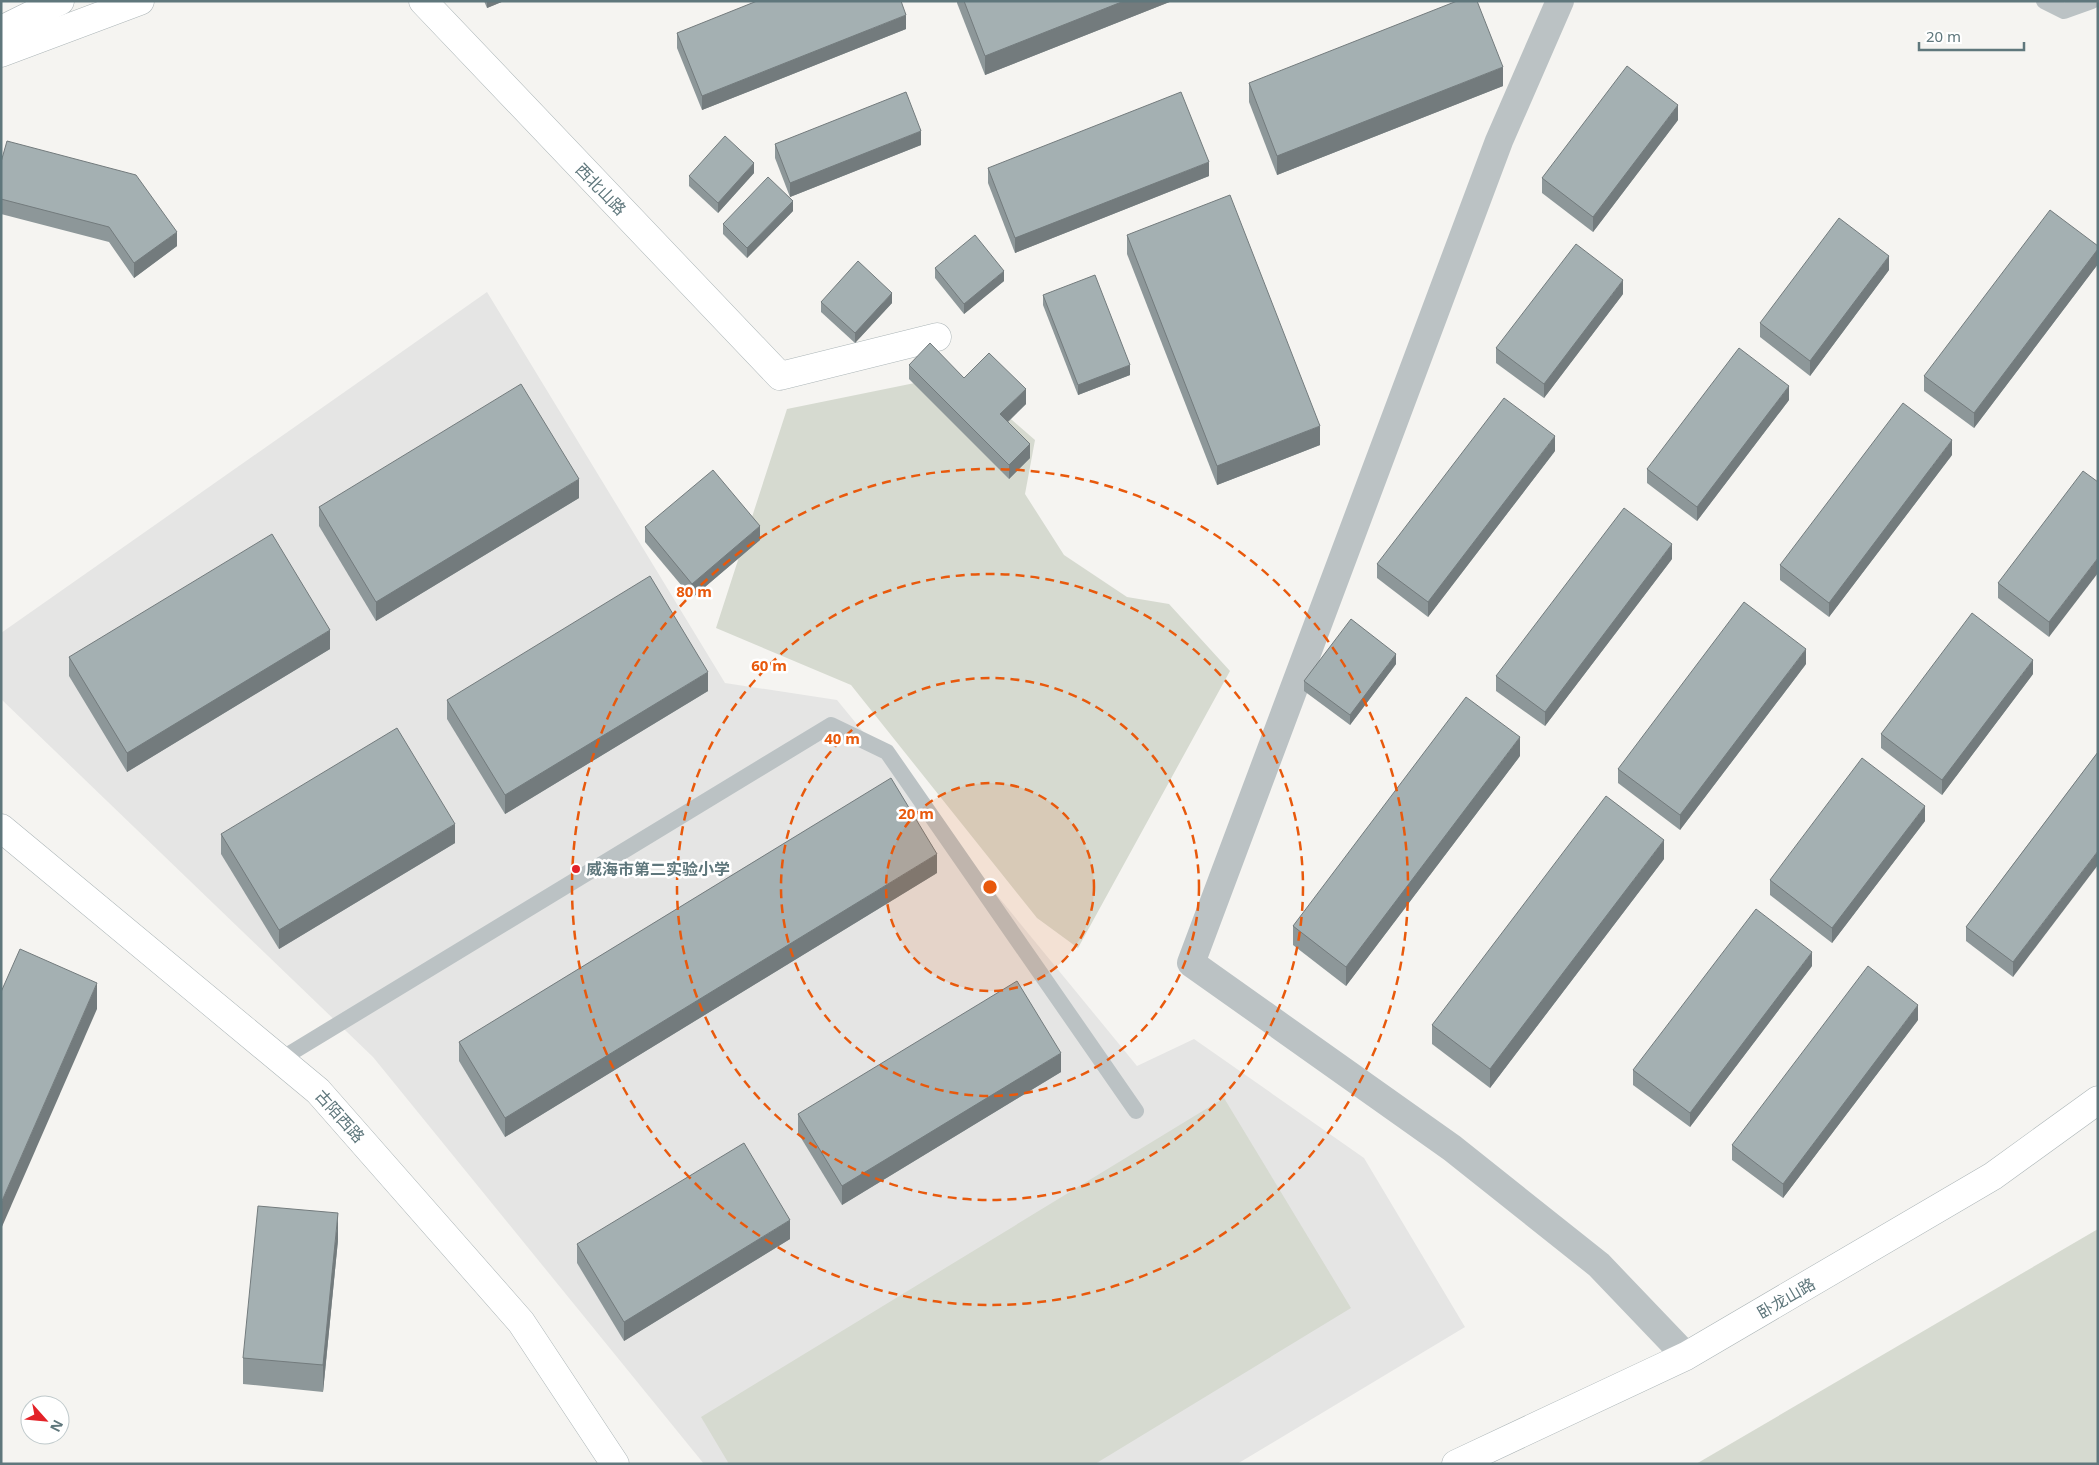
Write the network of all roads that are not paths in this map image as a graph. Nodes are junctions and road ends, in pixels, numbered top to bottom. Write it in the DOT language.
graph roads {
  1 [pos="60,1"];
  2 [pos="140,1"];
  3 [pos="423,1"];
  4 [pos="1560,1"];
  5 [pos="2044,1"];
  6 [pos="2092,1"];
  7 [pos="1,30"];
  8 [pos="1,53"];
  9 [pos="936,337"];
  10 [pos="1,828"];
  11 [pos="281,1059"];
  12 [pos="2098,1100"];
  13 [pos="1136,1111"];
  14 [pos="1686,1356"];
  15 [pos="615,1464"];
  16 [pos="1456,1464"];
  1 -- 7 [label="street"];
  2 -- 8 [label="street"];
  3 -- 9 [label="street, 西北山路"];
  4 -- 14 [label="street"];
  5 -- 6 [label="lane"];
  10 -- 11 [label="street, 古陌西路"];
  11 -- 13 [label="lane"];
  11 -- 15 [label="street, 古陌西路"];
  12 -- 14 [label="street, 卧龙山路"];
  14 -- 16 [label="street, 卧龙山路"];
}
